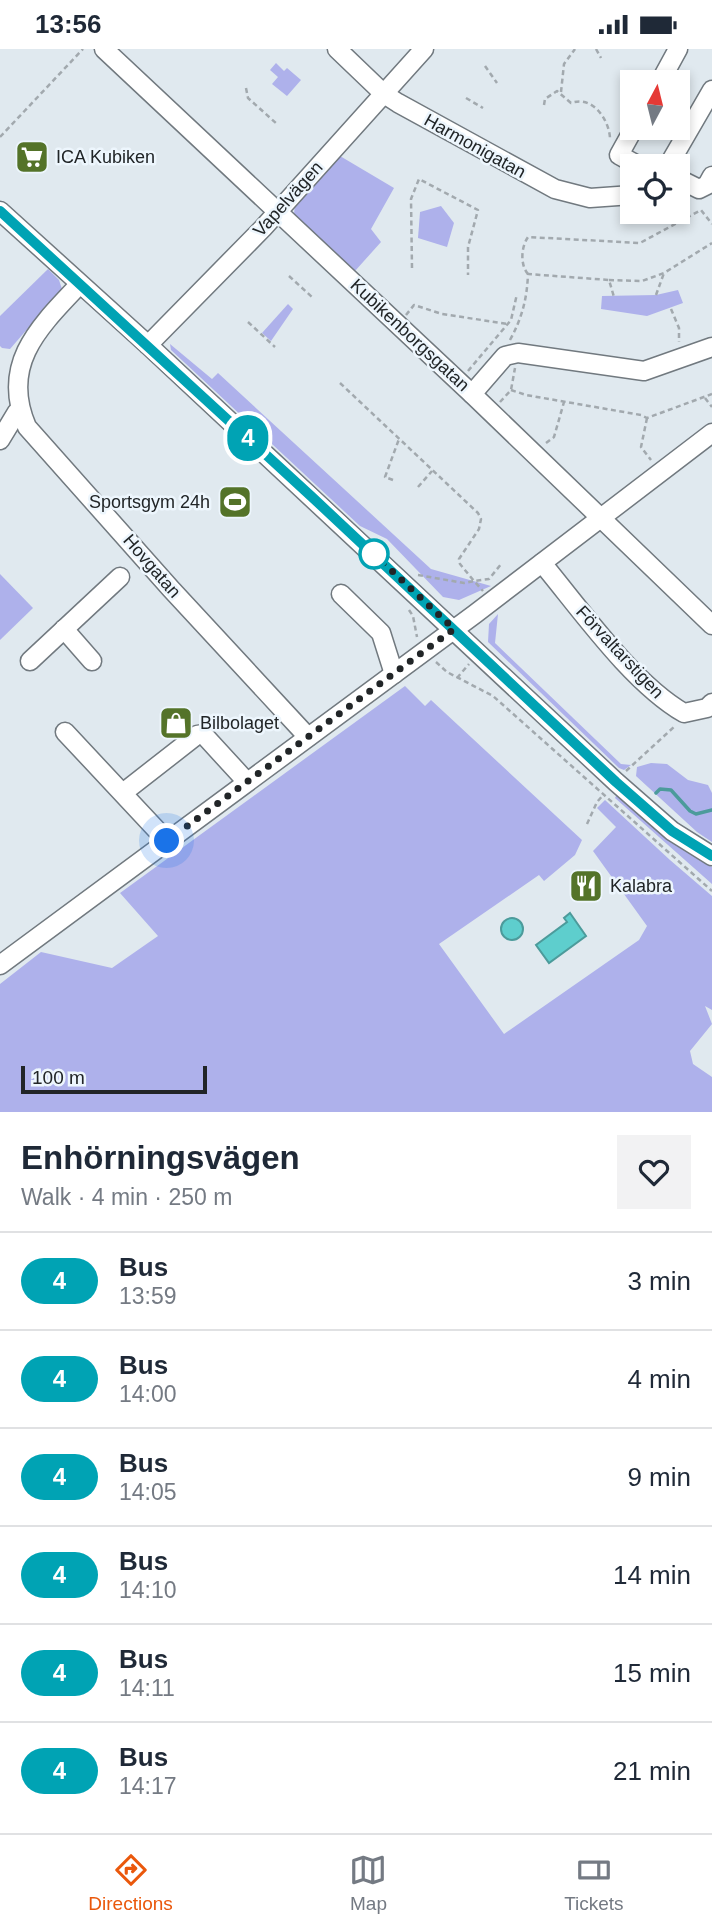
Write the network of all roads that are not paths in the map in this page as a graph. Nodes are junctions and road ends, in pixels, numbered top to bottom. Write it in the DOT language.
graph roads {
  1 [pos="104,49"];
  2 [pos="337,49"];
  3 [pos="678,49"];
  4 [pos="415,52"];
  5 [pos="667,70"];
  6 [pos="712,90"];
  7 [pos="384,94"];
  8 [pos="627,140"];
  9 [pos="675,154"];
  10 [pos="620,156"];
  11 [pos="712,176"];
  12 [pos="690,184"];
  13 [pos="620,196"];
  14 [pos="278,210"];
  15 [pos="0,211"];
  16 [pos="79,285"];
  17 [pos="148,345"];
  18 [pos="712,347"];
  19 [pos="6,381"];
  20 [pos="472,394"];
  21 [pos="17,412"];
  22 [pos="712,433"];
  23 [pos="0,440"];
  24 [pos="602,518"];
  25 [pos="542,563"];
  26 [pos="120,577"];
  27 [pos="341,594"];
  28 [pos="712,625"];
  29 [pos="64,629"];
  30 [pos="454,629"];
  31 [pos="30,661"];
  32 [pos="92,661"];
  33 [pos="394,674"];
  34 [pos="712,703"];
  35 [pos="65,732"];
  36 [pos="308,737"];
  37 [pos="247,782"];
  38 [pos="124,793"];
  39 [pos="167,841"];
  40 [pos="712,856"];
  41 [pos="0,965"];
  1 -- 14 [label="street, Kubikenborgsgatan"];
  2 -- 7 [label="street, Harmonigatan"];
  3 -- 5 [label="street"];
  4 -- 7 [label="street, Vapelvägen"];
  6 -- 9 [label="street"];
  7 -- 13 [label="street, Harmonigatan"];
  7 -- 14 [label="street, Vapelvägen"];
  8 -- 10 [label="street"];
  11 -- 12 [label="street"];
  14 -- 17 [label="street, Vapelvägen"];
  14 -- 20 [label="street, Kubikenborgsgatan"];
  15 -- 16 [label="street"];
  16 -- 17 [label="street"];
  16 -- 19 [label="street, Hovgatan"];
  17 -- 30 [label="street"];
  18 -- 20 [label="street"];
  19 -- 21 [label="street, Hovgatan"];
  20 -- 24 [label="street, Kubikenborgsgatan"];
  21 -- 23 [label="street"];
  21 -- 36 [label="street, Hovgatan"];
  22 -- 24 [label="street"];
  24 -- 25 [label="street"];
  24 -- 28 [label="street, Kubikenborgsgatan"];
  25 -- 30 [label="street"];
  25 -- 34 [label="street, Förvaltarstigen"];
  26 -- 29 [label="street"];
  27 -- 33 [label="street"];
  29 -- 31 [label="street"];
  29 -- 32 [label="street"];
  30 -- 33 [label="street"];
  30 -- 40 [label="street"];
  33 -- 36 [label="street"];
  35 -- 38 [label="street"];
  36 -- 37 [label="street"];
  37 -- 38 [label="street"];
  37 -- 39 [label="street"];
  38 -- 39 [label="street"];
  39 -- 41 [label="street"];
}
